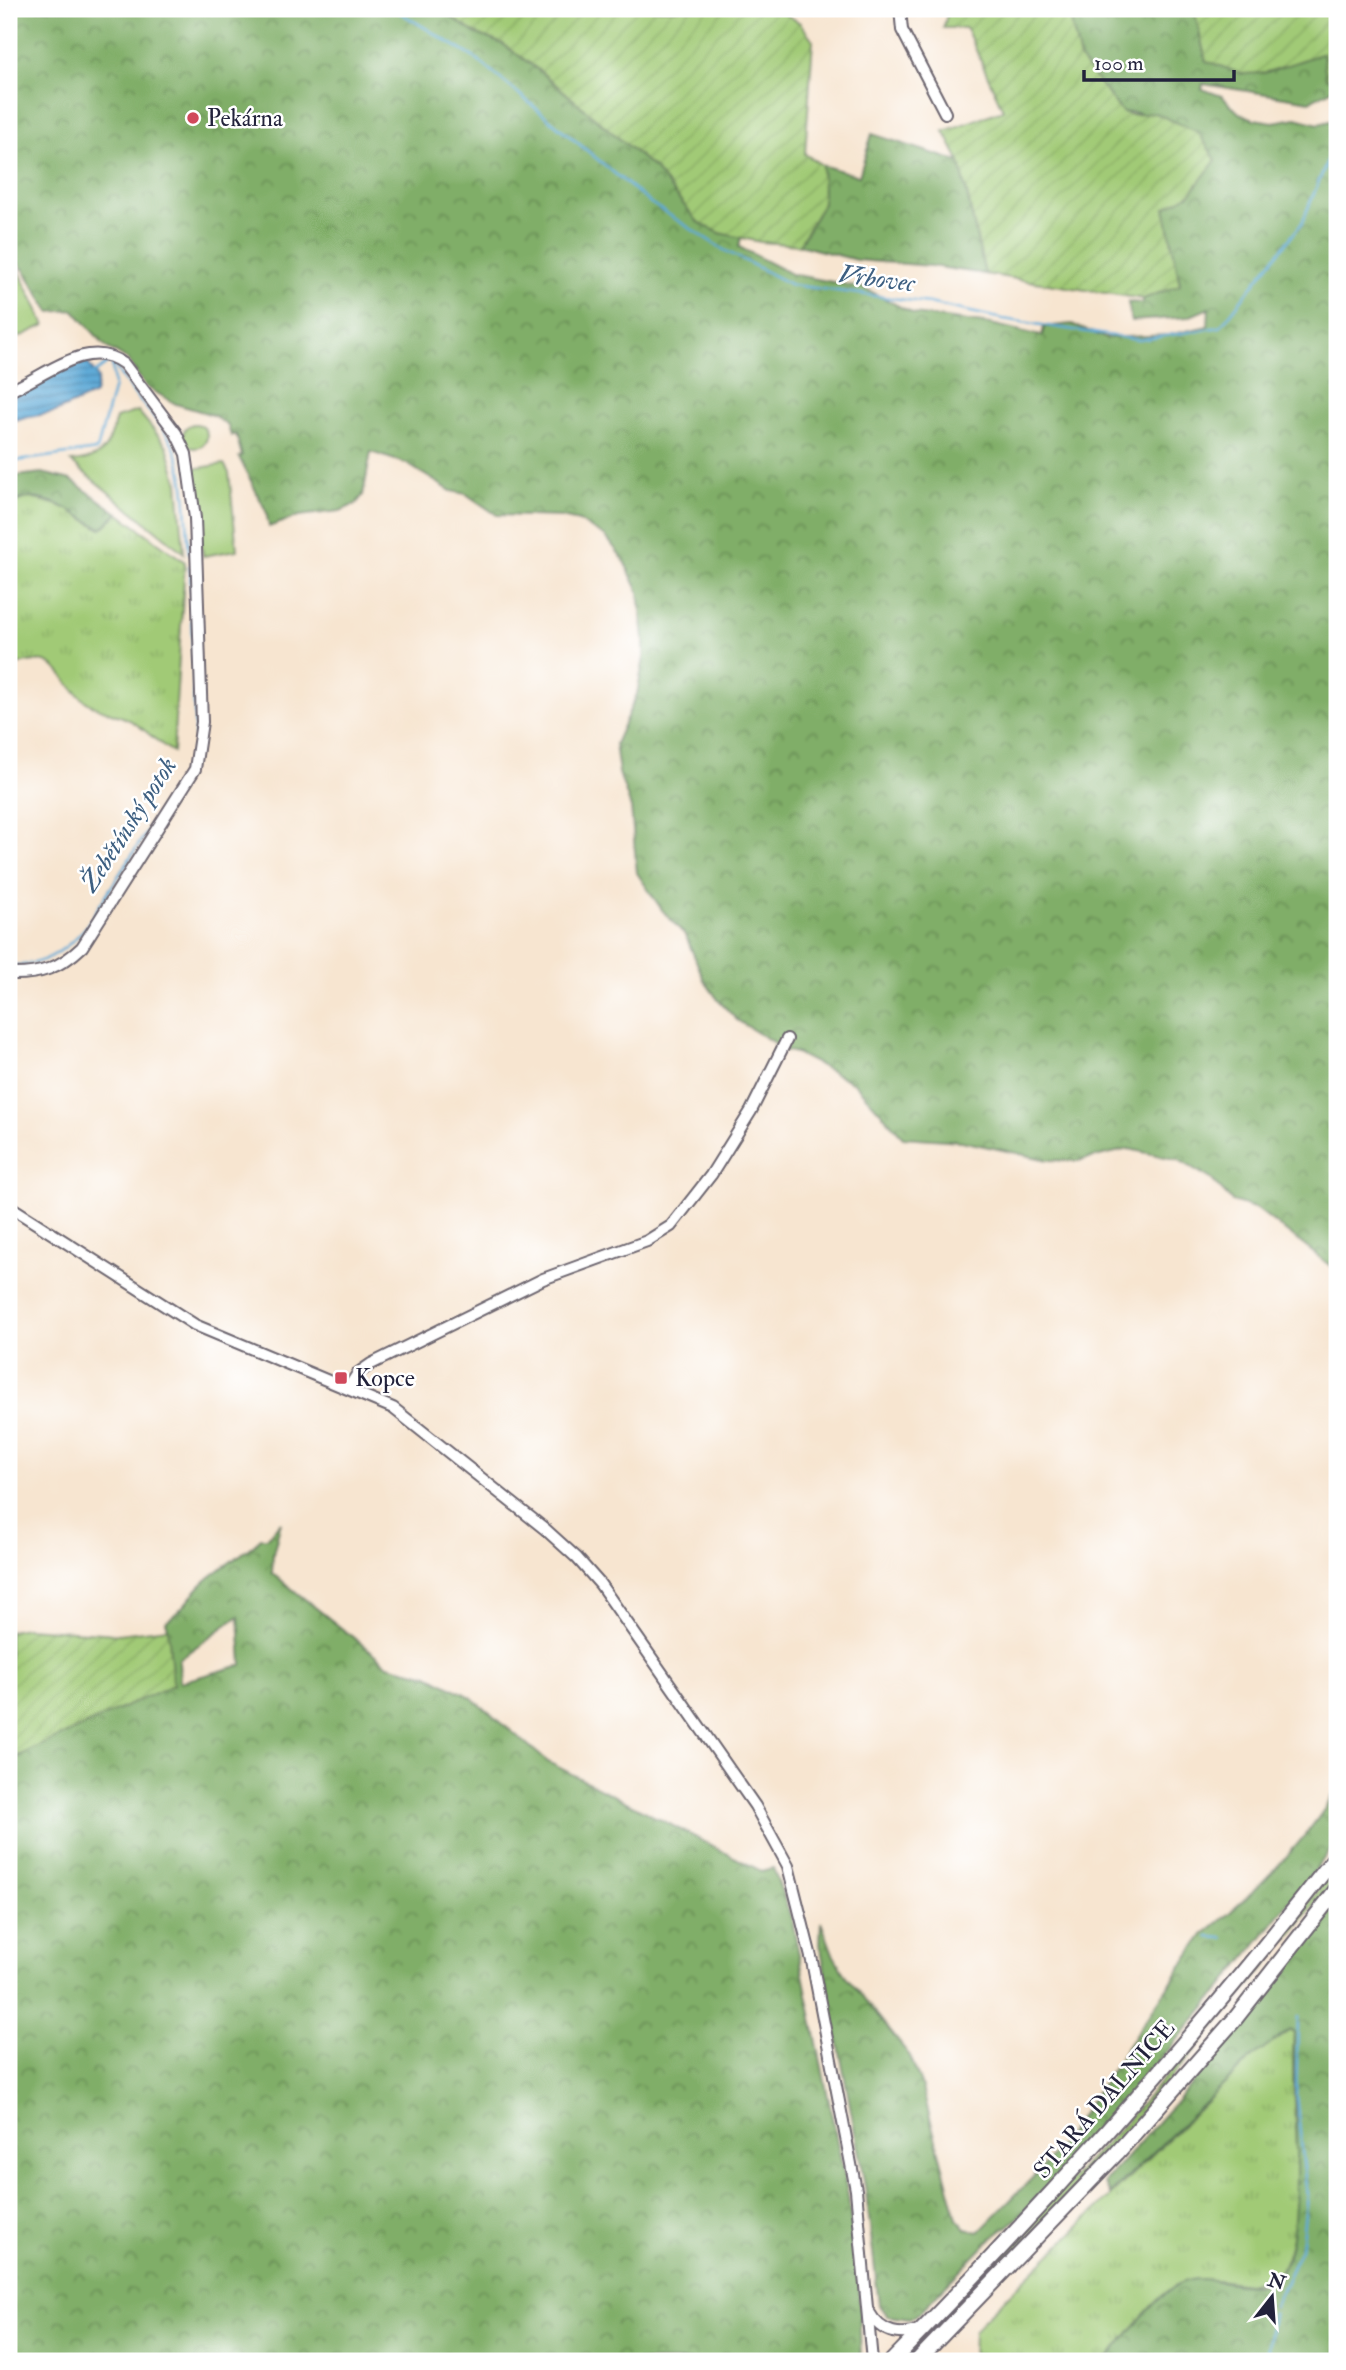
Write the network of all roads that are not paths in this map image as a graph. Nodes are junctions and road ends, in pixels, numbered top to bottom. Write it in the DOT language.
graph roads {
  1 [pos="901,9"];
  2 [pos="945,113"];
  3 [pos="9,391"];
  4 [pos="9,974"];
  5 [pos="788,1038"];
  6 [pos="9,1206"];
  7 [pos="349,1387"];
  8 [pos="1335,1857"];
  9 [pos="1337,1889"];
  10 [pos="1009,2269"];
  11 [pos="869,2311"];
  12 [pos="929,2325"];
  13 [pos="872,2361"];
  14 [pos="892,2361"];
  15 [pos="917,2361"];
  16 [pos="931,2361"];
  1 -- 2 [label="street"];
  3 -- 4 [label="street"];
  5 -- 7 [label="street"];
  6 -- 7 [label="street"];
  7 -- 11 [label="street"];
  8 -- 12 [label="main road, STARÁ DÁLNICE"];
  9 -- 10 [label="main road, STARÁ DÁLNICE"];
  10 -- 15 [label="main road, STARÁ DÁLNICE"];
  10 -- 16 [label="main road"];
  11 -- 12 [label="street"];
  11 -- 13 [label="street"];
  12 -- 14 [label="main road, STARÁ DÁLNICE"];
}
